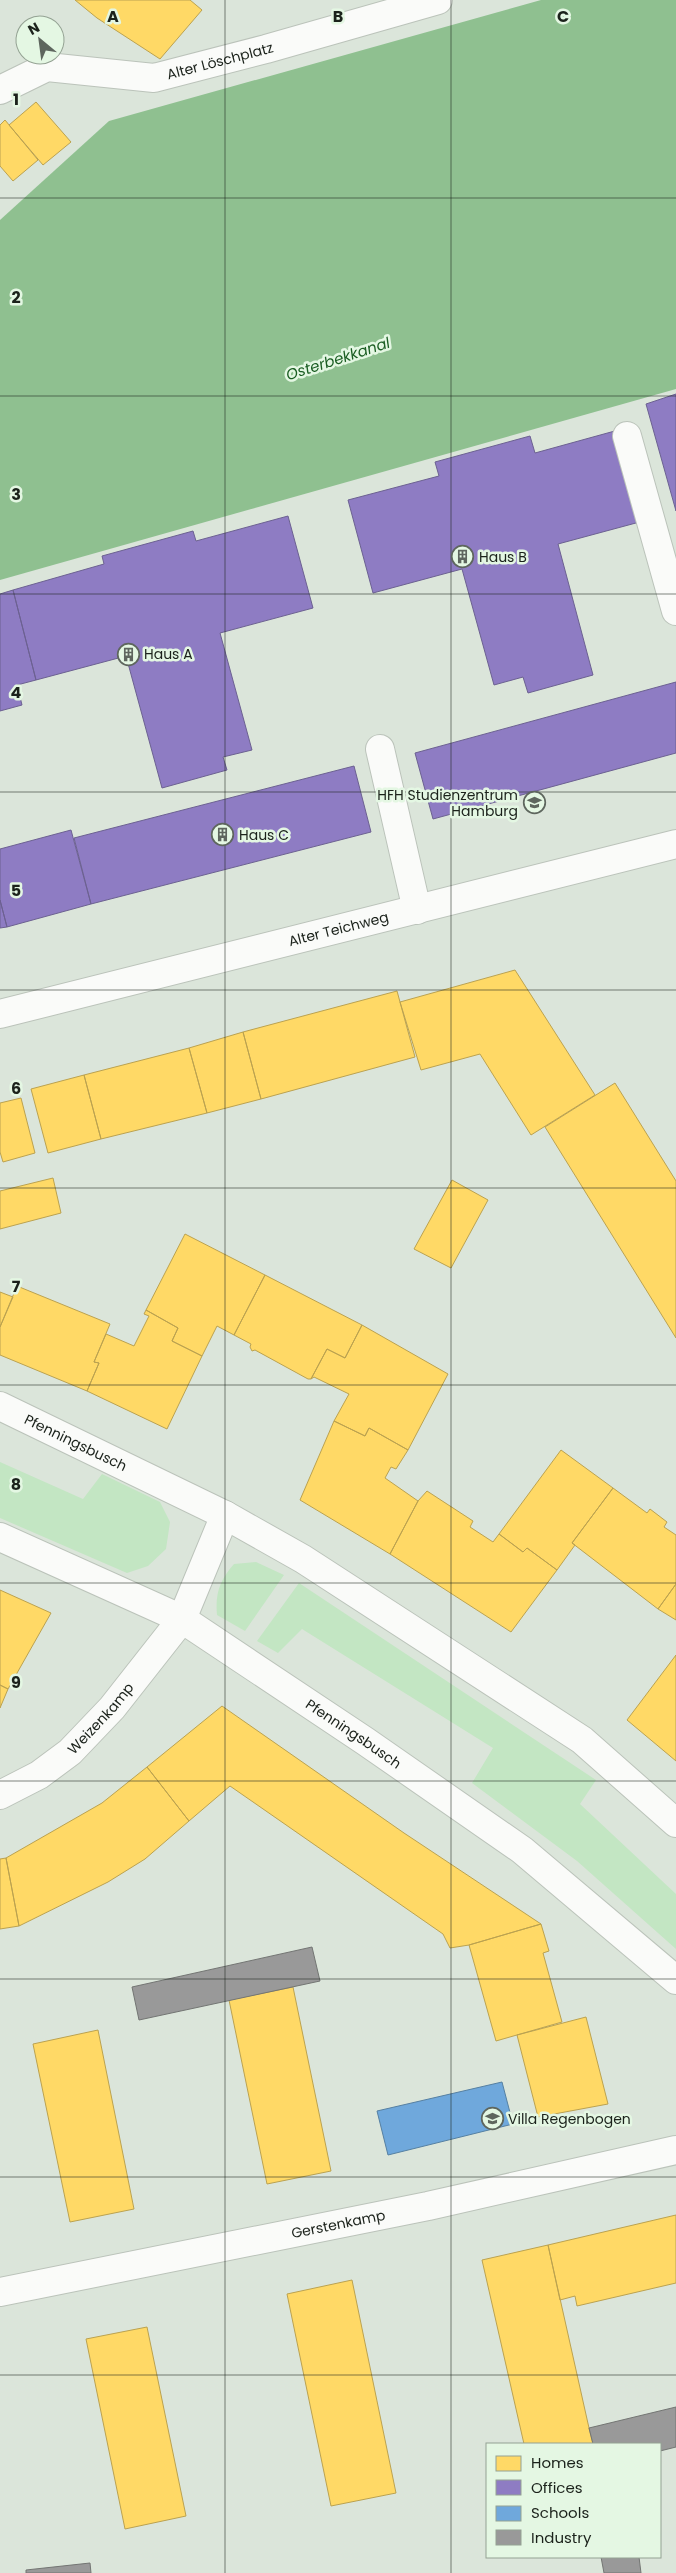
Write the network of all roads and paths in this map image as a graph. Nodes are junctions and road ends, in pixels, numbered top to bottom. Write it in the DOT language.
graph roads {
  1 [pos="438,0"];
  2 [pos="0,90"];
  3 [pos="627,436"];
  4 [pos="676,611"];
  5 [pos="380,749"];
  6 [pos="676,844"];
  7 [pos="417,910"];
  8 [pos="0,1014"];
  9 [pos="0,1406"];
  10 [pos="225,1515"];
  11 [pos="0,1537"];
  12 [pos="182,1619"];
  13 [pos="0,1795"];
  14 [pos="676,1823"];
  15 [pos="676,1980"];
  16 [pos="676,2150"];
  17 [pos="0,2292"];
  1 -- 2 [label="street, Alter Löschplatz"];
  3 -- 4 [label="street"];
  5 -- 7 [label="street"];
  6 -- 7 [label="street, Alter Teichweg"];
  7 -- 8 [label="street, Alter Teichweg"];
  9 -- 10 [label="street, Pfenningsbusch"];
  10 -- 12 [label="street, Weizenkamp"];
  10 -- 14 [label="street, Pfenningsbusch"];
  11 -- 12 [label="street, Pfenningsbusch"];
  12 -- 13 [label="street, Weizenkamp"];
  12 -- 15 [label="street, Pfenningsbusch"];
  16 -- 17 [label="street, Gerstenkamp"];
}
